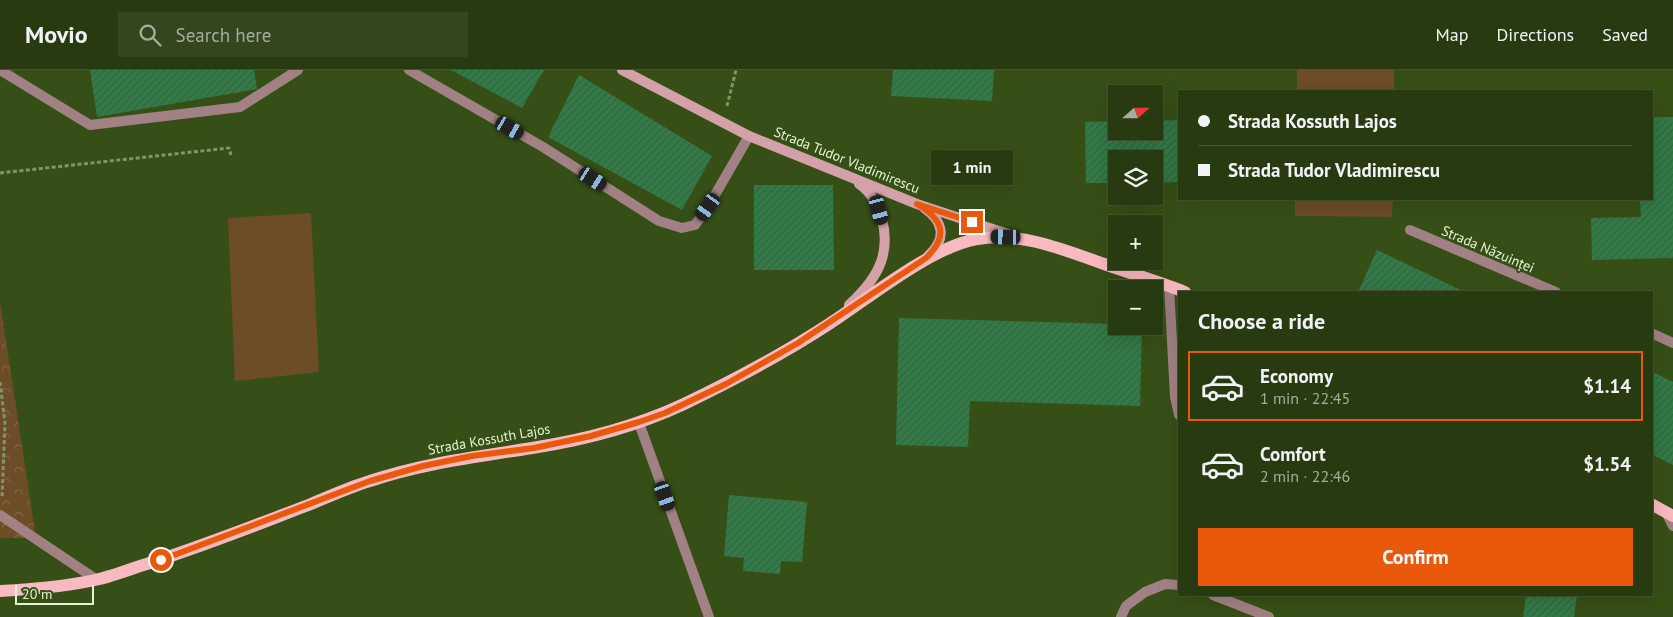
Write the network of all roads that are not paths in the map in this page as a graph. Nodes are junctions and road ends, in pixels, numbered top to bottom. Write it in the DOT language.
graph roads {
  1 [pos="0,70"];
  2 [pos="298,70"];
  3 [pos="409,70"];
  4 [pos="622,70"];
  5 [pos="749,136"];
  6 [pos="852,179"];
  7 [pos="917,204"];
  8 [pos="1410,230"];
  9 [pos="1028,240"];
  10 [pos="904,274"];
  11 [pos="1170,286"];
  12 [pos="1182,291"];
  13 [pos="1554,291"];
  14 [pos="828,325"];
  15 [pos="1653,334"];
  16 [pos="1673,343"];
  17 [pos="1178,411"];
  18 [pos="639,422"];
  19 [pos="1653,505"];
  20 [pos="1670,514"];
  21 [pos="1,516"];
  22 [pos="1673,526"];
  23 [pos="97,580"];
  24 [pos="1178,585"];
  25 [pos="0,591"];
  26 [pos="1216,596"];
  27 [pos="709,617"];
  28 [pos="1121,617"];
  29 [pos="1269,617"];
  1 -- 2 [label="street"];
  3 -- 5 [label="street"];
  4 -- 5 [label="main road, Strada Tudor Vladimirescu"];
  5 -- 6 [label="main road, Strada Tudor Vladimirescu"];
  6 -- 7 [label="main road, Strada Tudor Vladimirescu"];
  6 -- 14 [label="main road, Strada Kossuth Lajos"];
  7 -- 9 [label="main road, Strada Tudor Vladimirescu"];
  7 -- 10 [label="main road, Strada Kossuth Lajos"];
  8 -- 13 [label="street, Strada Năzuinței"];
  9 -- 10 [label="main road, Strada Kossuth Lajos"];
  9 -- 11 [label="main road, Strada Tudor Vladimirescu"];
  10 -- 14 [label="main road, Strada Kossuth Lajos"];
  11 -- 12 [label="main road, Strada Tudor Vladimirescu"];
  11 -- 17 [label="street"];
  14 -- 18 [label="main road, Strada Kossuth Lajos"];
  15 -- 16 [label="street"];
  18 -- 23 [label="main road, Strada Kossuth Lajos"];
  18 -- 27 [label="street"];
  19 -- 20 [label="main road"];
  20 -- 22 [label="street"];
  21 -- 23 [label="street"];
  23 -- 25 [label="main road, Strada Kossuth Lajos"];
  24 -- 28 [label="street"];
  26 -- 29 [label="street"];
}
